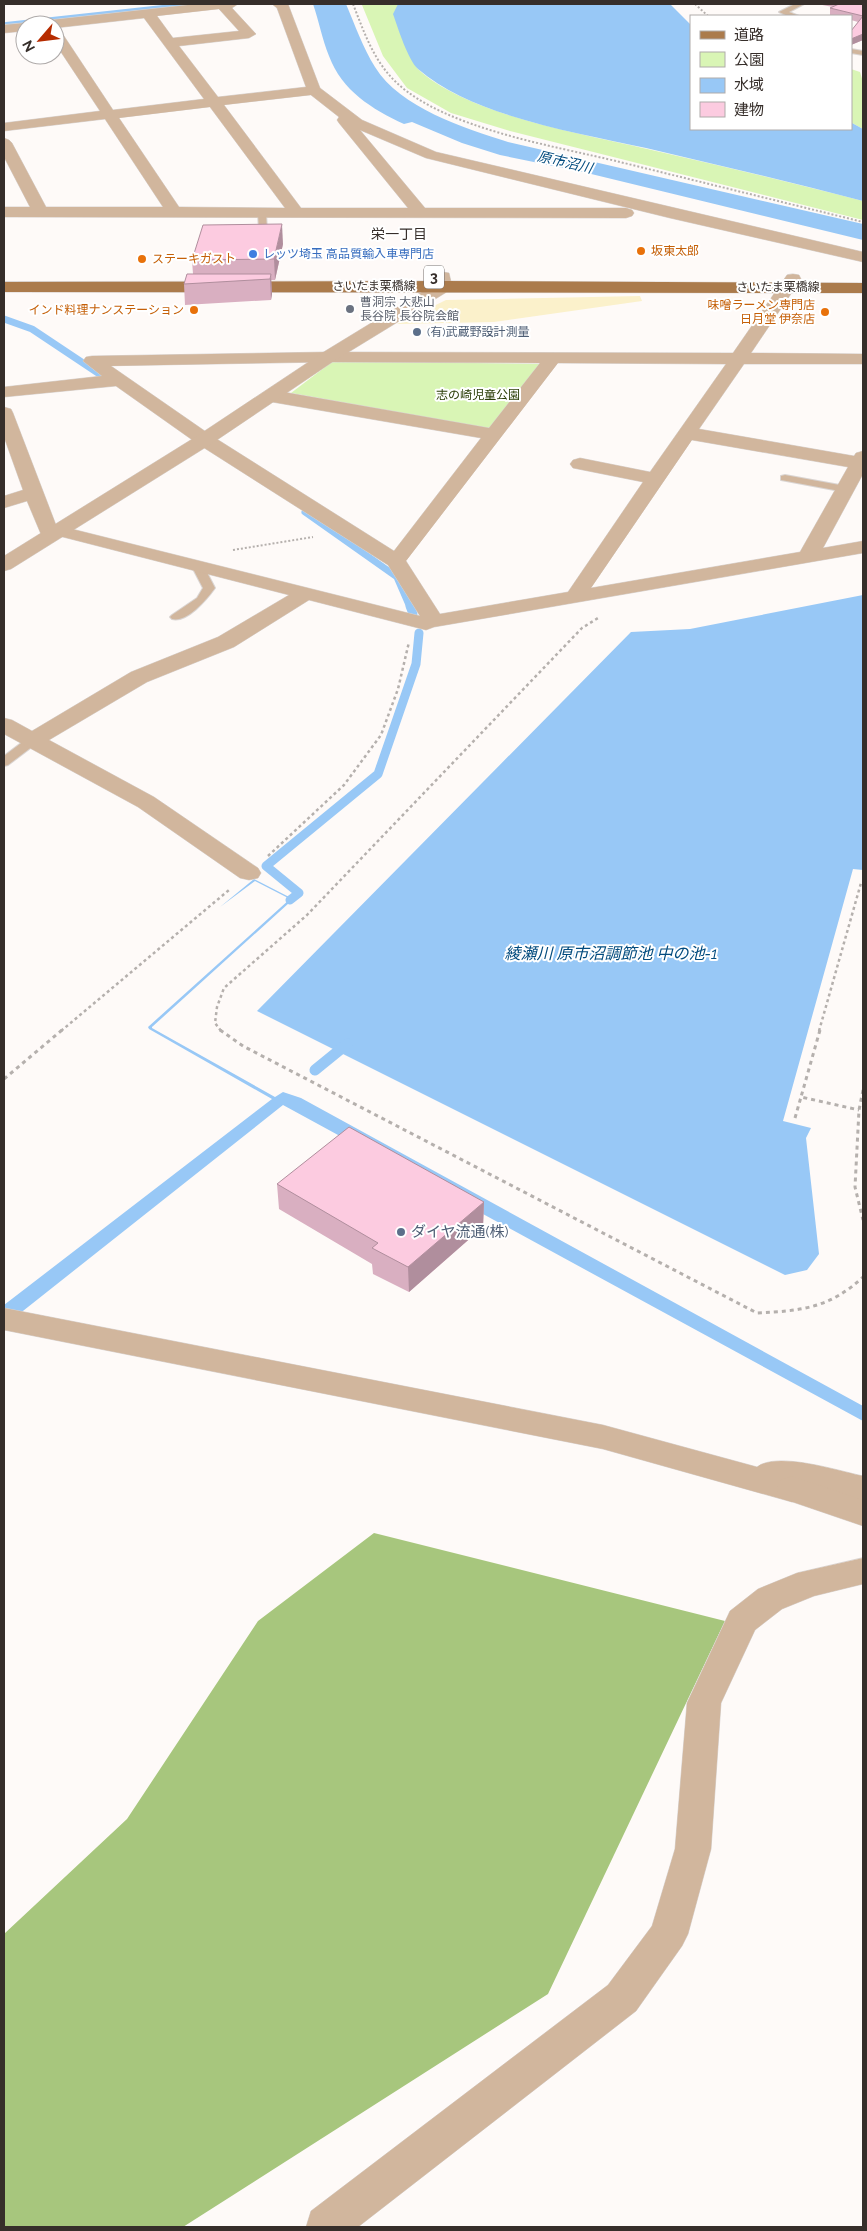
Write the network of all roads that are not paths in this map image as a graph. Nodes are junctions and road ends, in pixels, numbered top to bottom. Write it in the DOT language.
graph roads {
  1 [pos="227,4"];
  2 [pos="279,4"];
  3 [pos="800,4"];
  4 [pos="148,14"];
  5 [pos="792,15"];
  6 [pos="65,23"];
  7 [pos="170,43"];
  8 [pos="65,49"];
  9 [pos="314,90"];
  10 [pos="214,102"];
  11 [pos="334,106"];
  12 [pos="109,114"];
  13 [pos="4,127"];
  14 [pos="4,143"];
  15 [pos="4,212"];
  16 [pos="40,212"];
  17 [pos="174,212"];
  18 [pos="262,213"];
  19 [pos="297,213"];
  20 [pos="421,213"];
  21 [pos="670,213"];
  22 [pos="263,230"];
  23 [pos="863,258"];
  24 [pos="4,277"];
  25 [pos="863,280"];
  26 [pos="444,281"];
  27 [pos="790,283"];
  28 [pos="4,287"];
  29 [pos="863,288"];
  30 [pos="328,358"];
  31 [pos="553,358"];
  32 [pos="738,359"];
  33 [pos="863,359"];
  34 [pos="113,381"];
  35 [pos="4,392"];
  36 [pos="272,396"];
  37 [pos="4,413"];
  38 [pos="687,433"];
  39 [pos="495,435"];
  40 [pos="201,442"];
  41 [pos="862,460"];
  42 [pos="580,464"];
  43 [pos="785,478"];
  44 [pos="655,479"];
  45 [pos="846,489"];
  46 [pos="34,493"];
  47 [pos="4,502"];
  48 [pos="55,533"];
  49 [pos="863,547"];
  50 [pos="808,556"];
  51 [pos="396,561"];
  52 [pos="4,565"];
  53 [pos="197,565"];
  54 [pos="307,593"];
  55 [pos="575,596"];
  56 [pos="176,617"];
  57 [pos="426,624"];
  58 [pos="4,726"];
  59 [pos="34,740"];
  60 [pos="4,762"];
  61 [pos="249,873"];
  62 [pos="4,1319"];
  63 [pos="732,1473"];
  64 [pos="863,1489"];
  65 [pos="863,1514"];
  66 [pos="863,1570"];
  67 [pos="327,2227"];
  1 -- 4 [label="street"];
  1 -- 7 [label="street"];
  2 -- 9 [label="street"];
  3 -- 5 [label="lane"];
  4 -- 6 [label="street"];
  4 -- 7 [label="street"];
  7 -- 10 [label="street"];
  8 -- 12 [label="street"];
  9 -- 10 [label="street"];
  9 -- 11 [label="street"];
  10 -- 12 [label="street"];
  10 -- 19 [label="street"];
  11 -- 20 [label="street"];
  11 -- 21 [label="street"];
  12 -- 13 [label="street"];
  12 -- 17 [label="street"];
  14 -- 16 [label="street"];
  15 -- 16 [label="street"];
  16 -- 17 [label="street"];
  17 -- 18 [label="street"];
  18 -- 19 [label="street"];
  18 -- 22 [label="lane"];
  19 -- 20 [label="street"];
  20 -- 21 [label="street"];
  21 -- 23 [label="street"];
  24 -- 26 [label="main road, さいたま栗橋線 / 3"];
  25 -- 27 [label="main road, さいたま栗橋線 / 3"];
  26 -- 27 [label="main road, さいたま栗橋線 / 3"];
  26 -- 28 [label="main road, さいたま栗橋線 / 3"];
  26 -- 30 [label="street"];
  27 -- 29 [label="main road, さいたま栗橋線 / 3"];
  27 -- 32 [label="street"];
  30 -- 31 [label="street"];
  30 -- 34 [label="street"];
  30 -- 36 [label="street"];
  31 -- 32 [label="street"];
  31 -- 39 [label="street"];
  32 -- 33 [label="street"];
  32 -- 38 [label="street"];
  34 -- 35 [label="street"];
  34 -- 40 [label="street"];
  36 -- 39 [label="street"];
  36 -- 40 [label="street"];
  37 -- 46 [label="street"];
  38 -- 41 [label="street"];
  38 -- 44 [label="street"];
  39 -- 51 [label="street"];
  40 -- 48 [label="street"];
  40 -- 51 [label="street"];
  41 -- 45 [label="street"];
  42 -- 44 [label="street"];
  43 -- 45 [label="lane"];
  44 -- 55 [label="street"];
  45 -- 50 [label="street"];
  46 -- 47 [label="street"];
  46 -- 48 [label="street"];
  48 -- 52 [label="street"];
  48 -- 53 [label="street"];
  49 -- 50 [label="street"];
  50 -- 55 [label="street"];
  51 -- 55 [label="street"];
  53 -- 54 [label="street"];
  53 -- 56 [label="lane"];
  54 -- 57 [label="street"];
  54 -- 59 [label="street"];
  58 -- 59 [label="street"];
  59 -- 60 [label="lane"];
  59 -- 61 [label="street"];
  62 -- 63 [label="street"];
  63 -- 64 [label="street"];
  63 -- 65 [label="street"];
  66 -- 67 [label="street"];
}
